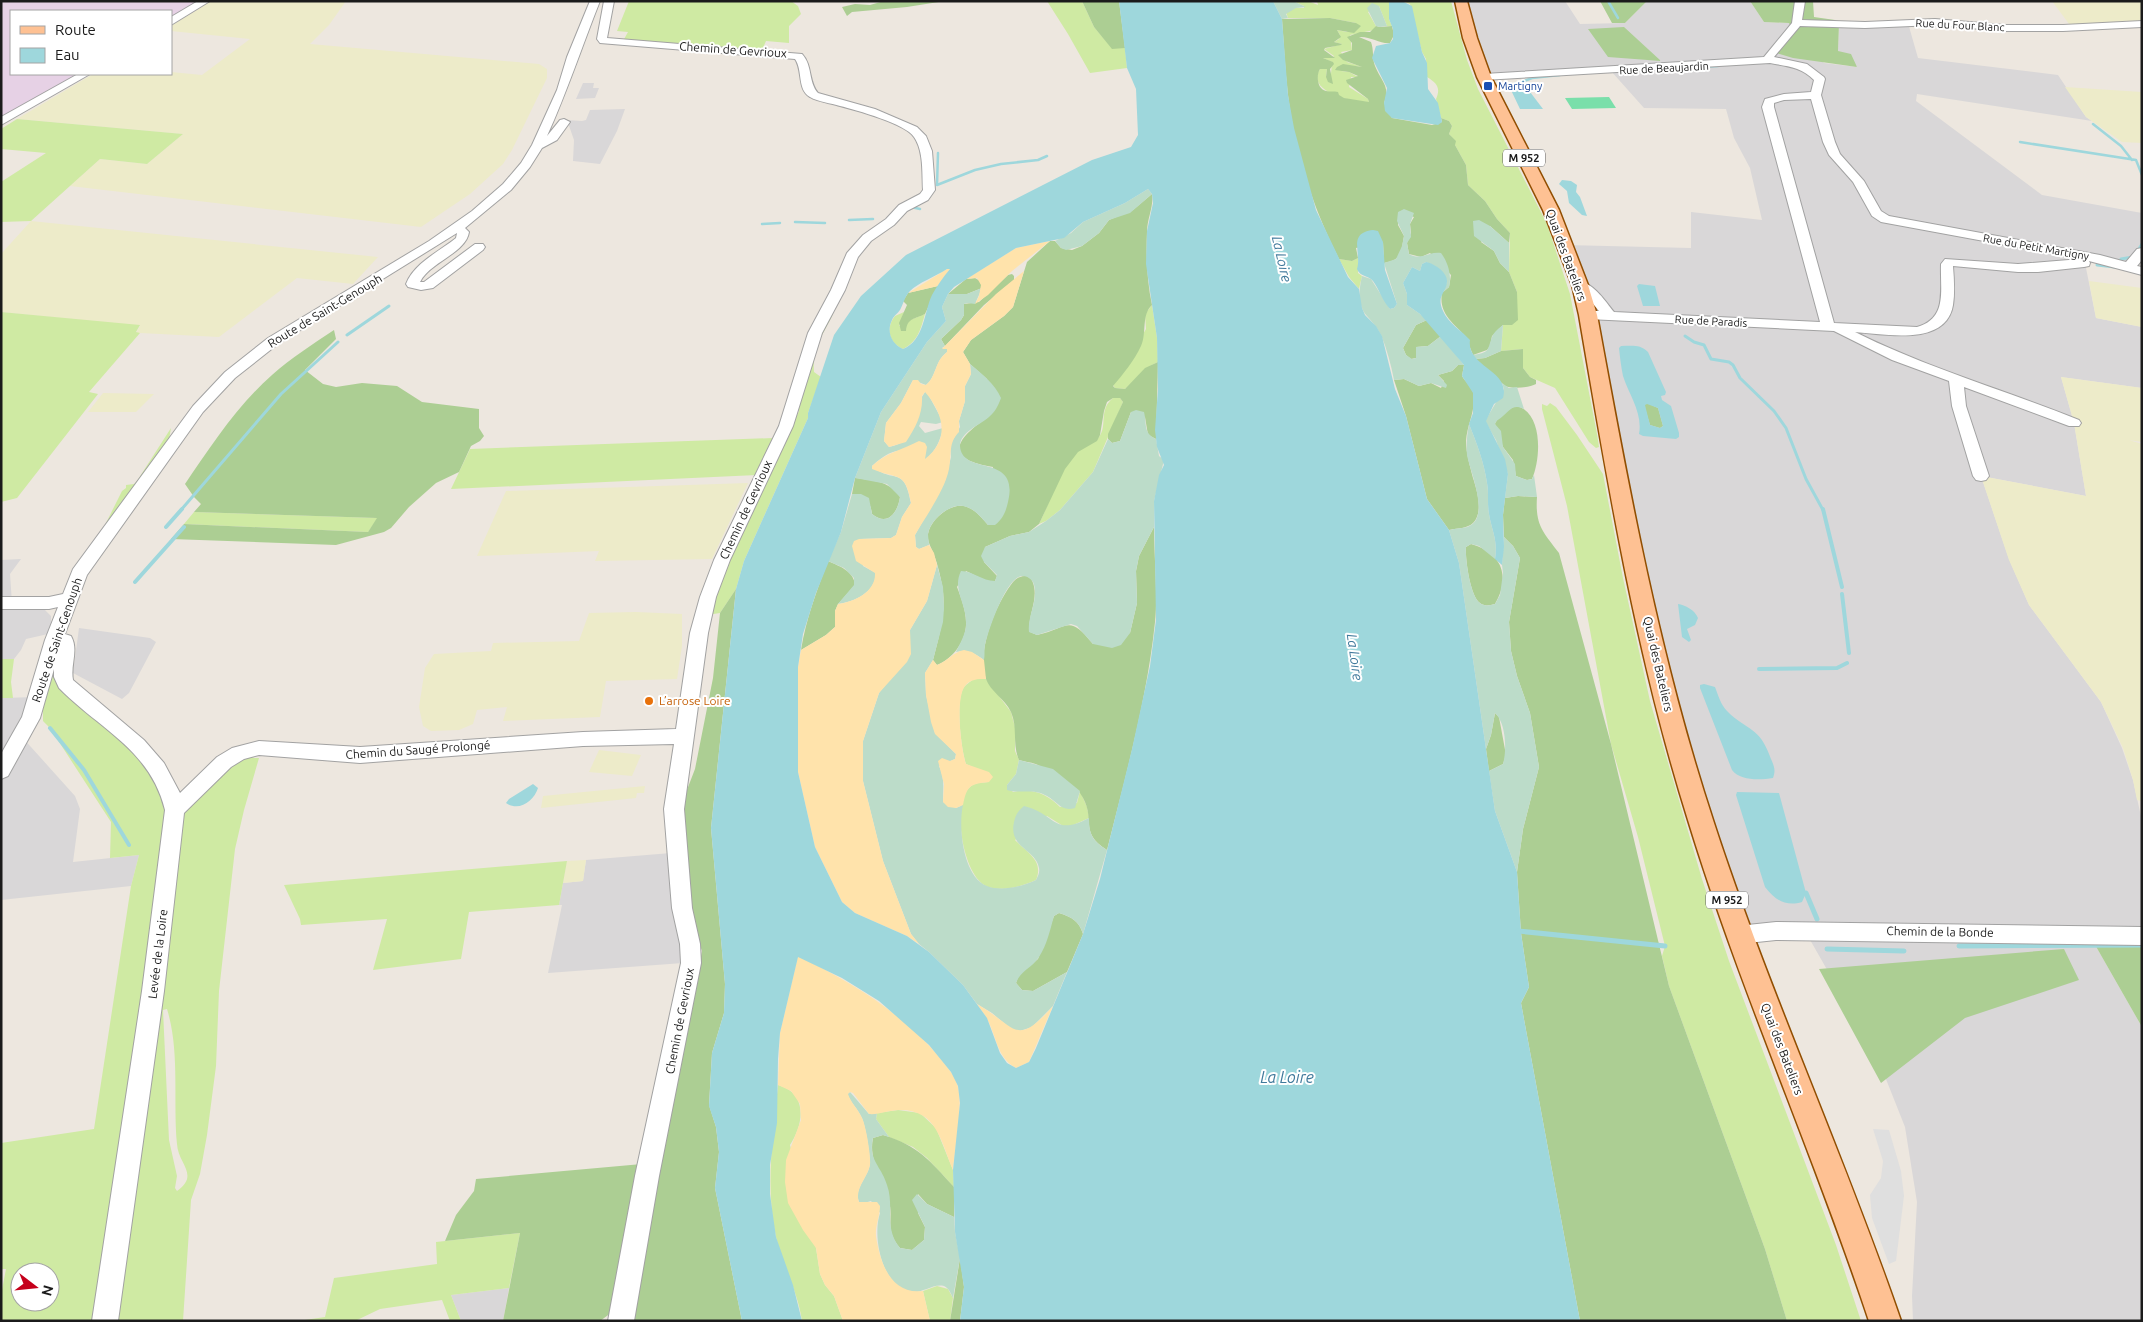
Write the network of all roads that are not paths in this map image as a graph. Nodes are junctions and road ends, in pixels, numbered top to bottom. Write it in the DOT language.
graph roads {
  1 [pos="205,1"];
  2 [pos="594,1"];
  3 [pos="609,1"];
  4 [pos="1461,1"];
  5 [pos="1800,1"];
  6 [pos="172,21"];
  7 [pos="1797,22"];
  8 [pos="2142,24"];
  9 [pos="1770,60"];
  10 [pos="83,75"];
  11 [pos="1484,77"];
  12 [pos="1816,96"];
  13 [pos="1,122"];
  14 [pos="564,122"];
  15 [pos="538,145"];
  16 [pos="457,228"];
  17 [pos="1963,234"];
  18 [pos="479,247"];
  19 [pos="2142,252"];
  20 [pos="1970,264"];
  21 [pos="2136,268"];
  22 [pos="1580,285"];
  23 [pos="1588,316"];
  24 [pos="1610,316"];
  25 [pos="1832,327"];
  26 [pos="1956,380"];
  27 [pos="2074,423"];
  28 [pos="1981,476"];
  29 [pos="68,599"];
  30 [pos="1,603"];
  31 [pos="54,640"];
  32 [pos="684,736"];
  33 [pos="1,771"];
  34 [pos="175,810"];
  35 [pos="1738,934"];
  36 [pos="2142,936"];
  37 [pos="105,1321"];
  38 [pos="621,1321"];
  39 [pos="1885,1321"];
  1 -- 6 [label="street"];
  2 -- 15 [label="street, Route de Saint-Genouph"];
  3 -- 32 [label="street, Chemin de Gevrioux"];
  4 -- 11 [label="main road, Quai des Bateliers / M 952"];
  5 -- 7 [label="street"];
  7 -- 8 [label="street, Rue du Four Blanc"];
  7 -- 9 [label="street"];
  9 -- 11 [label="street, Rue de Beaujardin"];
  9 -- 12 [label="street, Rue de Beaujardin"];
  10 -- 13 [label="street"];
  11 -- 22 [label="main road, Quai des Bateliers / M 952"];
  12 -- 17 [label="street, Rue du Petit Martigny"];
  12 -- 25 [label="street"];
  14 -- 15 [label="street"];
  15 -- 16 [label="street, Route de Saint-Genouph"];
  16 -- 18 [label="street"];
  16 -- 29 [label="street, Route de Saint-Genouph"];
  17 -- 20 [label="street"];
  17 -- 21 [label="street, Rue du Petit Martigny"];
  19 -- 21 [label="street"];
  20 -- 21 [label="street, Rue du Petit Martigny"];
  20 -- 25 [label="street, Rue du Petit Martigny"];
  22 -- 23 [label="main road, Quai des Bateliers / M 952"];
  22 -- 24 [label="street"];
  23 -- 24 [label="street, Rue de Paradis"];
  23 -- 35 [label="main road, Quai des Bateliers / M 952"];
  24 -- 25 [label="street, Rue de Paradis"];
  25 -- 26 [label="street"];
  26 -- 27 [label="street"];
  26 -- 28 [label="street"];
  29 -- 30 [label="street"];
  29 -- 31 [label="street, Route de Saint-Genouph"];
  31 -- 33 [label="street, Route de Saint-Genouph"];
  31 -- 34 [label="street, Levée de la Loire"];
  32 -- 34 [label="street, Chemin du Saugé Prolongé"];
  32 -- 38 [label="street, Chemin de Gevrioux"];
  34 -- 37 [label="street, Levée de la Loire"];
  35 -- 36 [label="street, Chemin de la Bonde"];
  35 -- 39 [label="main road, Quai des Bateliers / M 952"];
}
